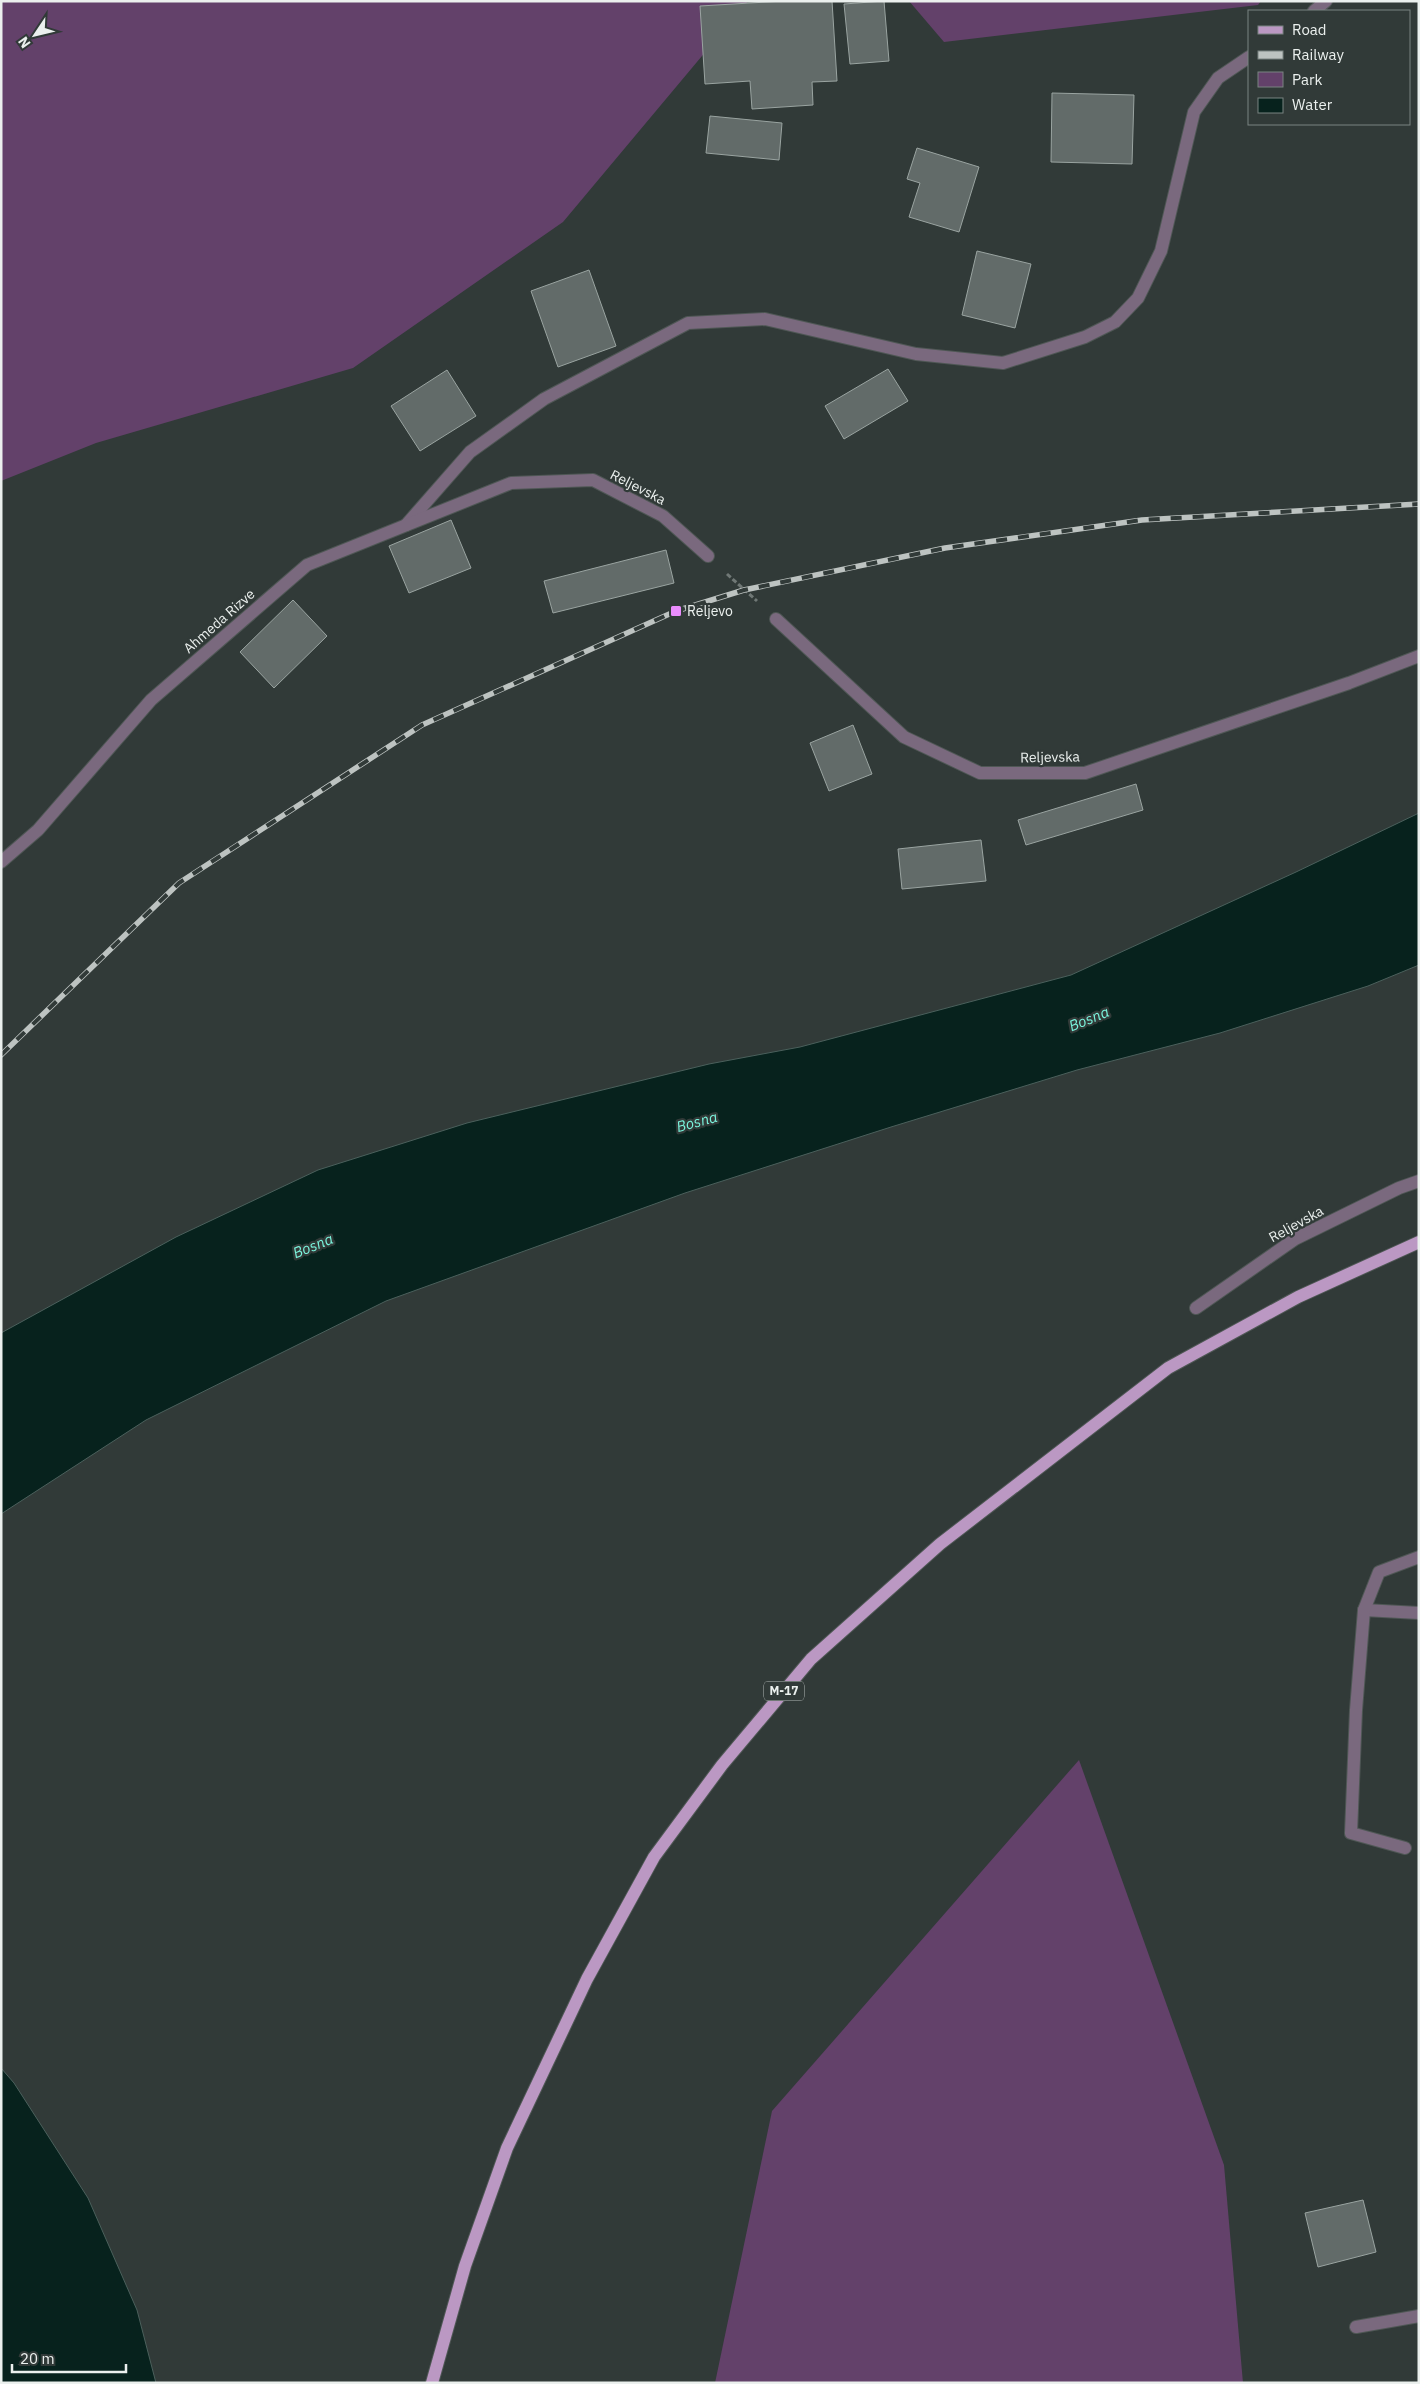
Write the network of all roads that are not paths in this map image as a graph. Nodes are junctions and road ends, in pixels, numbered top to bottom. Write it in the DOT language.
graph roads {
  1 [pos="1326,1"];
  2 [pos="1315,10"];
  3 [pos="1248,58"];
  4 [pos="511,483"];
  5 [pos="406,526"];
  6 [pos="708,556"];
  7 [pos="776,618"];
  8 [pos="1419,656"];
  9 [pos="1,862"];
  10 [pos="1419,1182"];
  11 [pos="1419,1242"];
  12 [pos="1196,1308"];
  13 [pos="1419,1557"];
  14 [pos="1364,1610"];
  15 [pos="1419,1612"];
  16 [pos="1405,1848"];
  17 [pos="1419,2316"];
  18 [pos="1356,2327"];
  19 [pos="432,2383"];
  1 -- 2 [label="street"];
  3 -- 5 [label="street"];
  4 -- 5 [label="street, Ahmeda Rizve"];
  4 -- 6 [label="street, Reljevska"];
  5 -- 9 [label="street, Ahmeda Rizve"];
  7 -- 8 [label="street, Reljevska"];
  10 -- 12 [label="street, Reljevska"];
  11 -- 19 [label="main road, M-17"];
  13 -- 14 [label="street"];
  14 -- 15 [label="street"];
  14 -- 16 [label="street"];
  17 -- 18 [label="street"];
}
